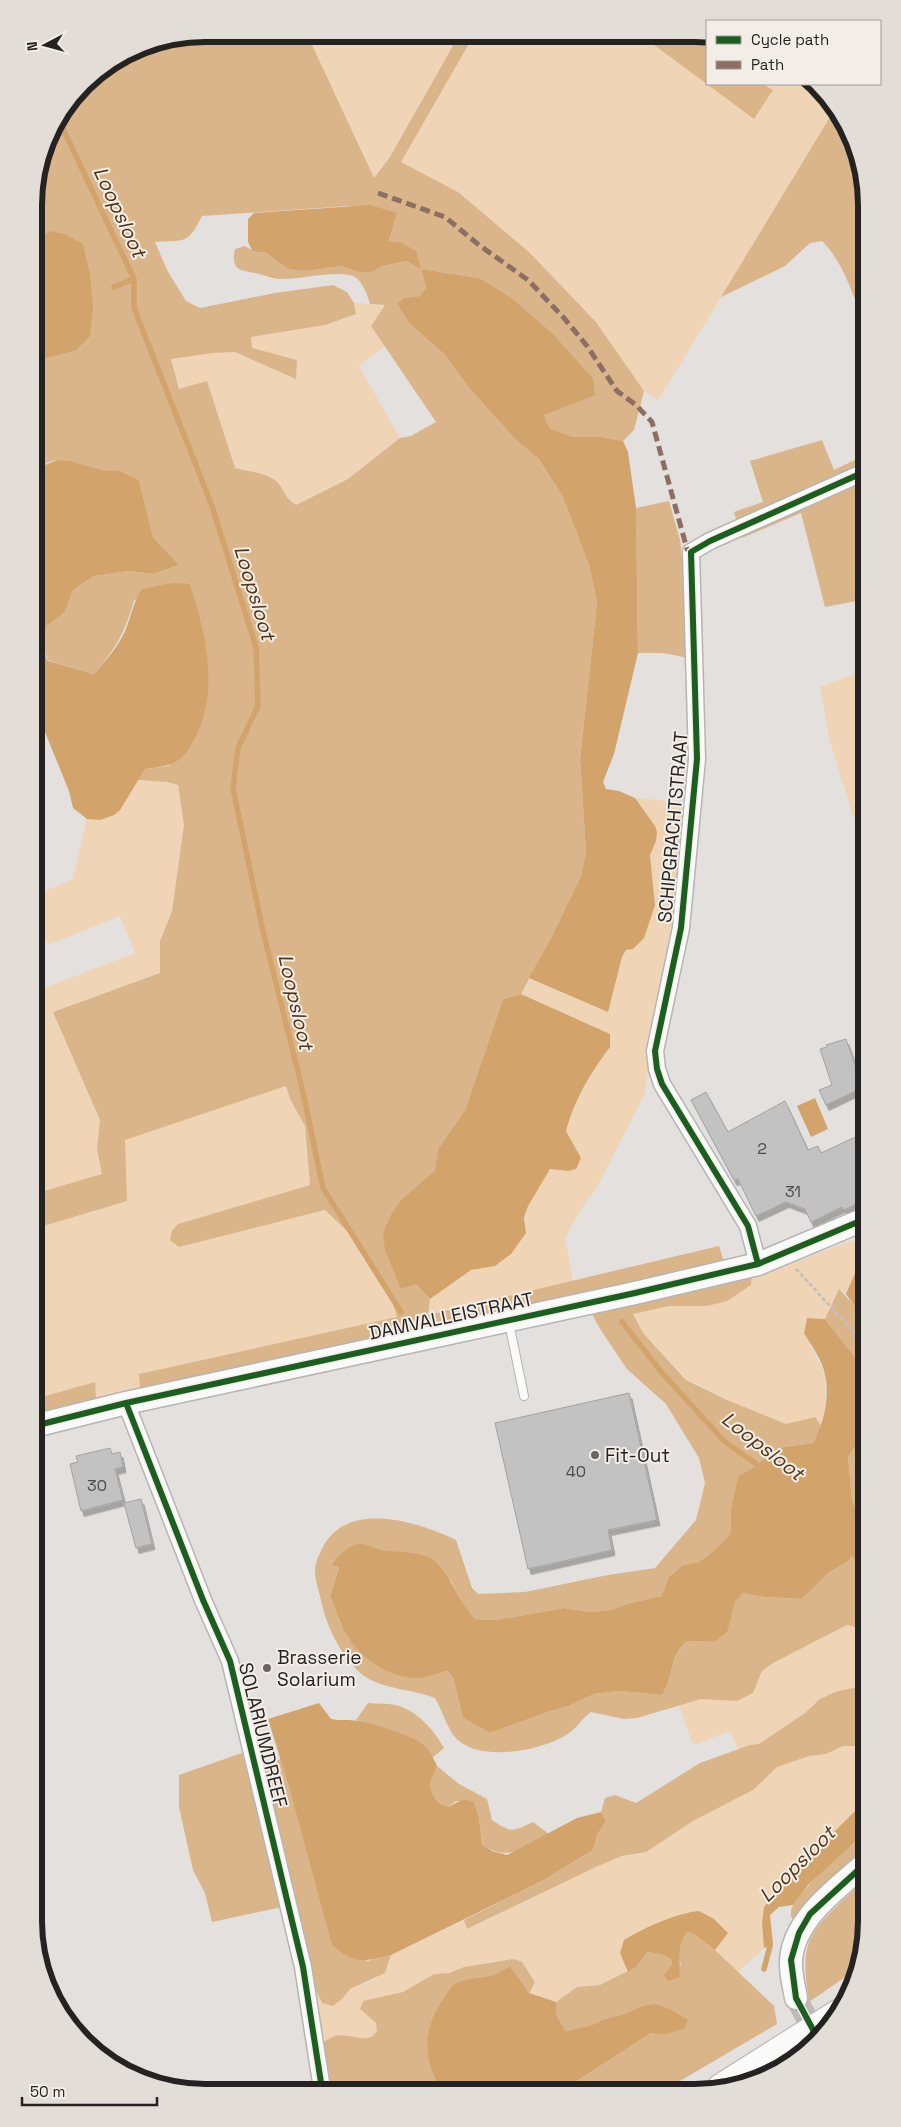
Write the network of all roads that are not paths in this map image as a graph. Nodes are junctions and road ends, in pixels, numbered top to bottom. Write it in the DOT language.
graph roads {
  1 [pos="858,475"];
  2 [pos="858,1222"];
  3 [pos="758,1264"];
  4 [pos="508,1319"];
  5 [pos="524,1396"];
  6 [pos="126,1403"];
  7 [pos="42,1424"];
  8 [pos="858,1870"];
  9 [pos="796,1998"];
  10 [pos="823,2024"];
  11 [pos="734,2080"];
  12 [pos="321,2084"];
  1 -- 3 [label="street, SCHIPGRACHTSTRAAT"];
  2 -- 3 [label="street, DAMVALLEISTRAAT"];
  3 -- 4 [label="street, DAMVALLEISTRAAT"];
  4 -- 5 [label="lane"];
  4 -- 6 [label="street, DAMVALLEISTRAAT"];
  6 -- 7 [label="street, DAMVALLEISTRAAT"];
  6 -- 12 [label="street, SOLARIUMDREEF"];
  8 -- 9 [label="street"];
  10 -- 11 [label="highway"];
}
